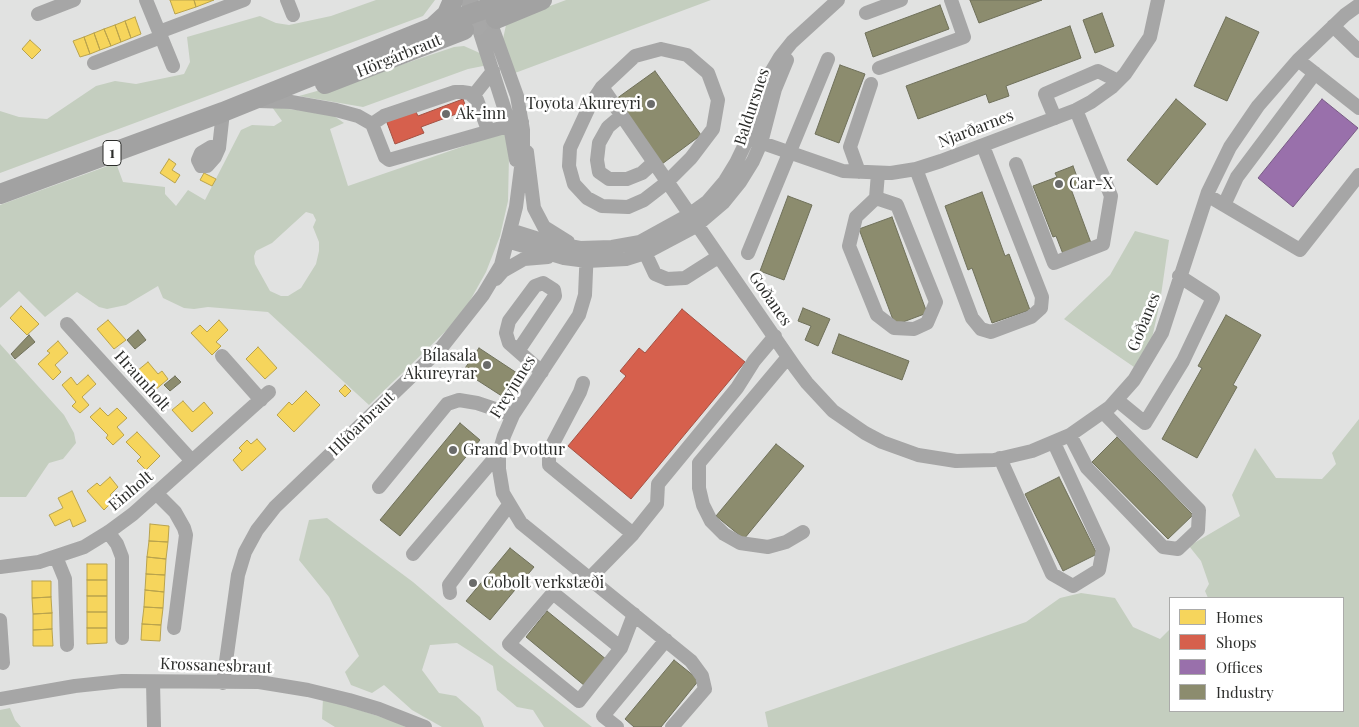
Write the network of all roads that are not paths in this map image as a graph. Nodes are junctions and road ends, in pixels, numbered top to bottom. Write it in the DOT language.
graph roads {
  1 [pos="74,0"];
  2 [pos="146,0"];
  3 [pos="244,0"];
  4 [pos="287,0"];
  5 [pos="453,0"];
  6 [pos="510,0"];
  7 [pos="542,0"];
  8 [pos="838,0"];
  9 [pos="901,0"];
  10 [pos="950,0"];
  11 [pos="1158,0"];
  12 [pos="1359,5"];
  13 [pos="480,11"];
  14 [pos="866,13"];
  15 [pos="38,14"];
  16 [pos="293,15"];
  17 [pos="1333,26"];
  18 [pos="431,28"];
  19 [pos="160,35"];
  20 [pos="1359,50"];
  21 [pos="828,60"];
  22 [pos="1298,60"];
  23 [pos="94,63"];
  24 [pos="173,66"];
  25 [pos="879,68"];
  26 [pos="493,71"];
  27 [pos="1315,73"];
  28 [pos="1118,81"];
  29 [pos="871,84"];
  30 [pos="602,87"];
  31 [pos="473,96"];
  32 [pos="252,101"];
  33 [pos="1359,108"];
  34 [pos="1076,110"];
  35 [pos="224,112"];
  36 [pos="621,116"];
  37 [pos="1055,118"];
  38 [pos="372,124"];
  39 [pos="518,126"];
  40 [pos="488,130"];
  41 [pos="754,141"];
  42 [pos="983,146"];
  43 [pos="219,148"];
  44 [pos="789,153"];
  45 [pos="653,163"];
  46 [pos="1016,164"];
  47 [pos="916,169"];
  48 [pos="859,172"];
  49 [pos="878,173"];
  50 [pos="1359,175"];
  51 [pos="666,183"];
  52 [pos="0,194"];
  53 [pos="1206,195"];
  54 [pos="876,198"];
  55 [pos="1224,205"];
  56 [pos="692,221"];
  57 [pos="509,235"];
  58 [pos="643,248"];
  59 [pos="585,252"];
  60 [pos="748,252"];
  61 [pos="718,257"];
  62 [pos="564,258"];
  63 [pos="1180,276"];
  64 [pos="483,295"];
  65 [pos="67,324"];
  66 [pos="775,336"];
  67 [pos="518,351"];
  68 [pos="222,356"];
  69 [pos="788,356"];
  70 [pos="542,372"];
  71 [pos="582,383"];
  72 [pos="1117,400"];
  73 [pos="1103,412"];
  74 [pos="513,416"];
  75 [pos="1070,435"];
  76 [pos="1054,443"];
  77 [pos="499,453"];
  78 [pos="1000,458"];
  79 [pos="192,461"];
  80 [pos="379,487"];
  81 [pos="156,494"];
  82 [pos="509,505"];
  83 [pos="108,532"];
  84 [pos="803,532"];
  85 [pos="633,534"];
  86 [pos="413,554"];
  87 [pos="56,556"];
  88 [pos="0,567"];
  89 [pos="590,578"];
  90 [pos="450,593"];
  91 [pos="634,614"];
  92 [pos="0,620"];
  93 [pos="174,628"];
  94 [pos="122,638"];
  95 [pos="666,640"];
  96 [pos="67,645"];
  97 [pos="620,648"];
  98 [pos="3,663"];
  99 [pos="153,682"];
  100 [pos="223,682"];
  101 [pos="0,699"];
  102 [pos="154,727"];
  103 [pos="425,727"];
  104 [pos="617,727"];
  105 [pos="672,727"];
  1 -- 15 [label="street"];
  2 -- 19 [label="street"];
  3 -- 19 [label="street"];
  4 -- 16 [label="street"];
  5 -- 18 [label="highway"];
  6 -- 13 [label="highway, Hörgárbraut / 1"];
  7 -- 13 [label="highway, Hörgárbraut / 1"];
  8 -- 41 [label="street, Baldursnes"];
  9 -- 14 [label="street"];
  10 -- 25 [label="street"];
  11 -- 28 [label="street, Njarðarnes"];
  12 -- 17 [label="street, Goðanes"];
  13 -- 18 [label="highway, Hörgárbraut / 1"];
  13 -- 26 [label="street, Hlíðarbraut"];
  13 -- 32 [label="highway, Hörgárbraut / 1"];
  13 -- 39 [label="street, Hlíðarbraut"];
  17 -- 20 [label="street"];
  17 -- 22 [label="street, Goðanes"];
  18 -- 32 [label="highway, Hörgárbraut / 1"];
  19 -- 23 [label="street"];
  19 -- 24 [label="street"];
  21 -- 44 [label="street"];
  22 -- 27 [label="street"];
  22 -- 53 [label="street, Goðanes"];
  26 -- 31 [label="street"];
  26 -- 39 [label="street, Hlíðarbraut"];
  27 -- 33 [label="street"];
  27 -- 55 [label="street"];
  28 -- 34 [label="street, Njarðarnes"];
  28 -- 37 [label="street"];
  29 -- 48 [label="street"];
  30 -- 36 [label="street, Goðanes"];
  30 -- 51 [label="street"];
  30 -- 51 [label="street"];
  31 -- 38 [label="street"];
  31 -- 40 [label="street"];
  32 -- 35 [label="highway, Hörgárbraut / 1"];
  32 -- 38 [label="street"];
  34 -- 37 [label="street, Njarðarnes"];
  34 -- 46 [label="street"];
  35 -- 43 [label="street"];
  35 -- 52 [label="highway, Hörgárbraut / 1"];
  36 -- 45 [label="street, Goðanes"];
  36 -- 45 [label="street"];
  37 -- 42 [label="street, Njarðarnes"];
  38 -- 40 [label="street"];
  39 -- 40 [label="street"];
  39 -- 57 [label="street, Hlíðarbraut"];
  39 -- 59 [label="street"];
  41 -- 44 [label="street, Njarðarnes"];
  41 -- 56 [label="street, Baldursnes"];
  42 -- 47 [label="street, Njarðarnes"];
  42 -- 47 [label="street"];
  44 -- 48 [label="street, Njarðarnes"];
  44 -- 60 [label="street"];
  45 -- 51 [label="street, Goðanes"];
  47 -- 49 [label="street, Njarðarnes"];
  48 -- 49 [label="street, Njarðarnes"];
  49 -- 54 [label="street"];
  50 -- 55 [label="street"];
  51 -- 56 [label="street, Goðanes"];
  53 -- 55 [label="street"];
  53 -- 63 [label="street, Goðanes"];
  54 -- 54 [label="street"];
  56 -- 58 [label="street, Baldursnes"];
  56 -- 61 [label="street, Goðanes"];
  57 -- 59 [label="street, Baldursnes"];
  57 -- 62 [label="street, Baldursnes"];
  57 -- 64 [label="street, Hlíðarbraut"];
  58 -- 59 [label="street, Baldursnes"];
  58 -- 61 [label="street"];
  59 -- 62 [label="street, Baldursnes"];
  59 -- 70 [label="street, Freyjunes"];
  61 -- 66 [label="street, Goðanes"];
  62 -- 64 [label="street"];
  63 -- 72 [label="street, Goðanes"];
  63 -- 72 [label="street"];
  64 -- 100 [label="street, Hlíðarbraut"];
  65 -- 79 [label="street, Hraunholt"];
  66 -- 69 [label="street, Goðanes"];
  66 -- 85 [label="street"];
  67 -- 70 [label="street"];
  68 -- 79 [label="street, Einholt"];
  69 -- 78 [label="street, Goðanes"];
  69 -- 84 [label="street"];
  70 -- 74 [label="street, Freyjunes"];
  71 -- 85 [label="street"];
  72 -- 73 [label="street, Goðanes"];
  73 -- 75 [label="street, Goðanes"];
  73 -- 75 [label="street"];
  74 -- 77 [label="street, Freyjunes"];
  74 -- 80 [label="street"];
  75 -- 76 [label="street, Goðanes"];
  76 -- 78 [label="street, Goðanes"];
  76 -- 78 [label="street"];
  77 -- 82 [label="street, Freyjunes"];
  77 -- 86 [label="street"];
  79 -- 81 [label="street, Einholt"];
  81 -- 83 [label="street, Einholt"];
  81 -- 93 [label="street"];
  82 -- 89 [label="street, Freyjunes"];
  82 -- 90 [label="street"];
  83 -- 87 [label="street, Einholt"];
  83 -- 94 [label="street"];
  85 -- 89 [label="street"];
  87 -- 88 [label="street, Einholt"];
  87 -- 96 [label="street"];
  89 -- 91 [label="street, Freyjunes"];
  91 -- 95 [label="street, Freyjunes"];
  91 -- 97 [label="street"];
  92 -- 98 [label="street"];
  95 -- 104 [label="street"];
  95 -- 105 [label="street, Freyjunes"];
  97 -- 97 [label="street"];
  99 -- 100 [label="street, Krossanesbraut"];
  99 -- 101 [label="street, Krossanesbraut"];
  99 -- 102 [label="street"];
  100 -- 103 [label="street, Krossanesbraut"];
}
